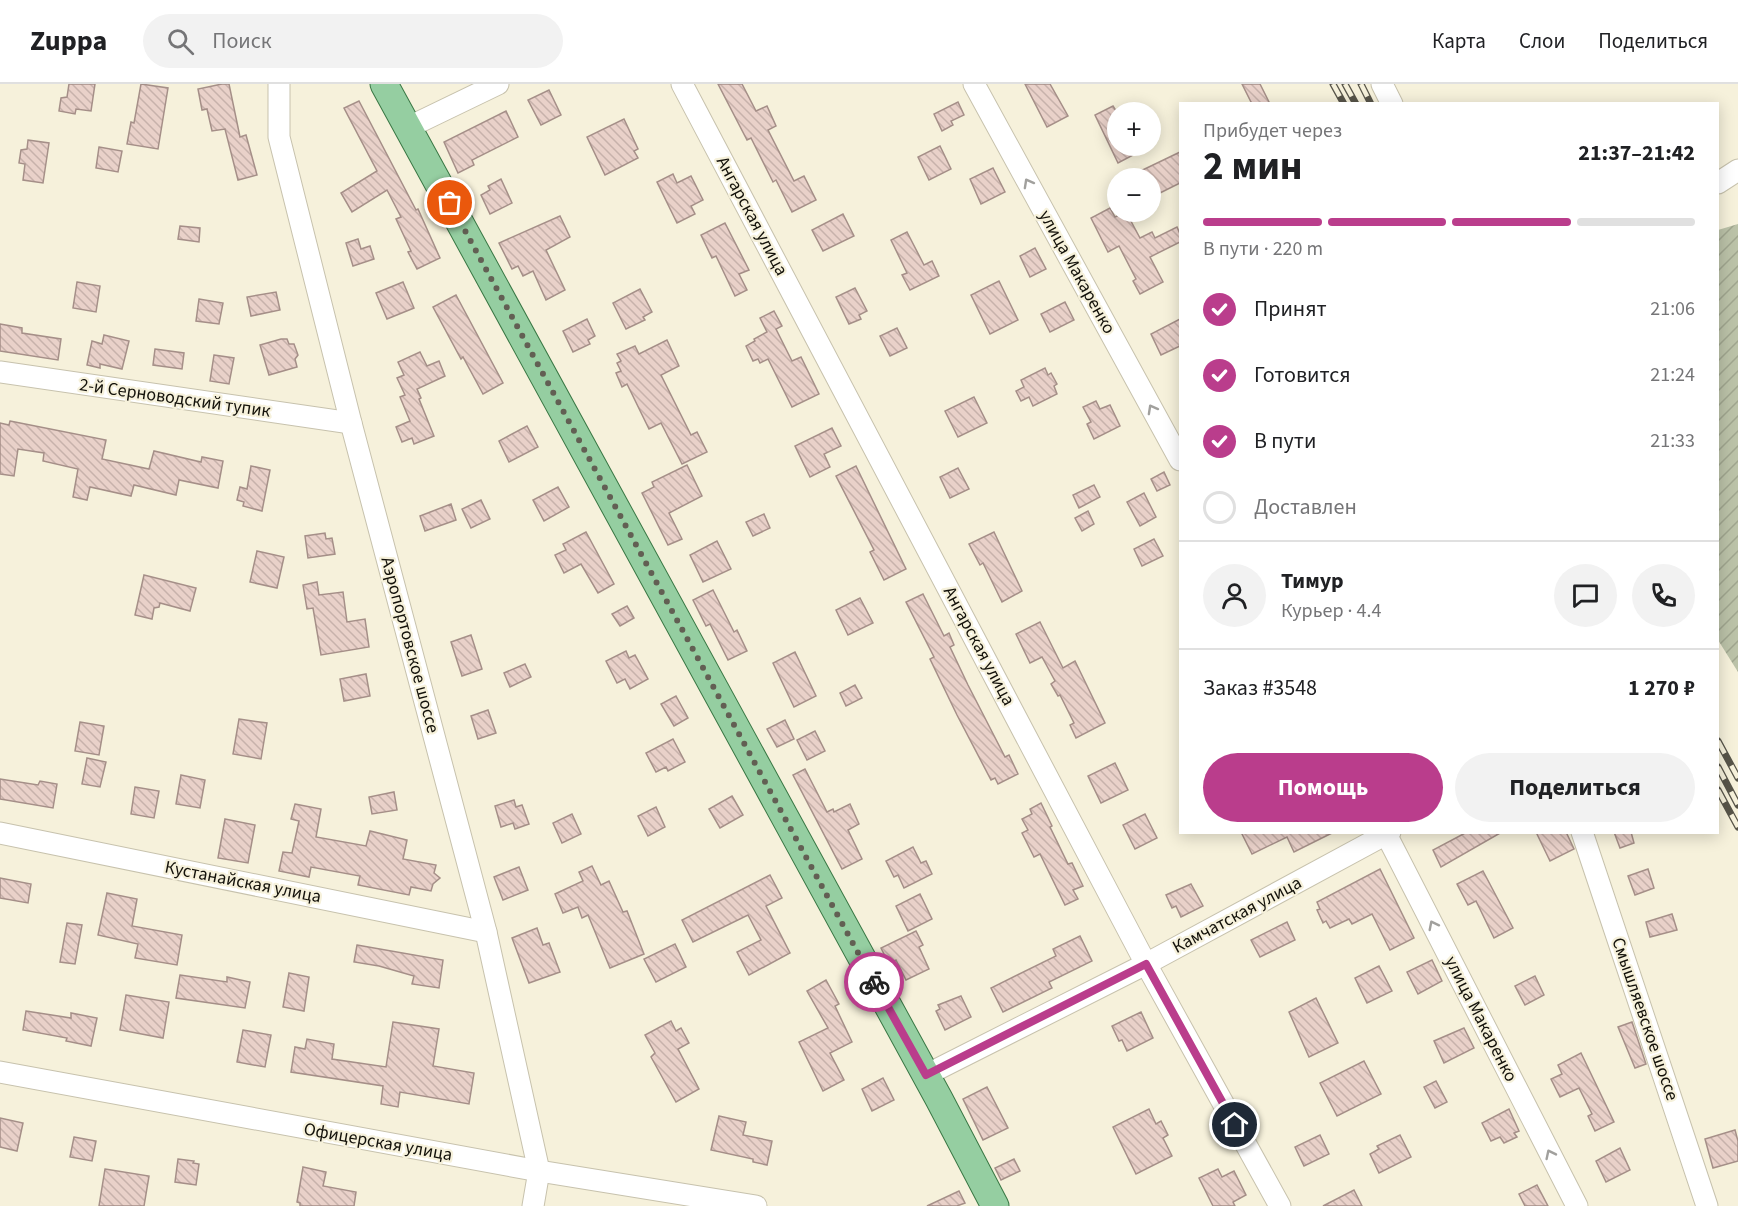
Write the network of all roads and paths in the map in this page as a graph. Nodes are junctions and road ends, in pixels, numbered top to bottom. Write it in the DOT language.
graph roads {
  1 [pos="279,84"];
  2 [pos="384,84"];
  3 [pos="498,84"];
  4 [pos="682,84"];
  5 [pos="974,84"];
  6 [pos="1382,84"];
  7 [pos="1391,102"];
  8 [pos="409,128"];
  9 [pos="1738,170"];
  10 [pos="1719,182"];
  11 [pos="0,372"];
  12 [pos="351,423"];
  13 [pos="1179,458"];
  14 [pos="0,833"];
  15 [pos="1385,834"];
  16 [pos="1388,834"];
  17 [pos="1583,834"];
  18 [pos="486,932"];
  19 [pos="1146,964"];
  20 [pos="0,1072"];
  21 [pos="926,1075"];
  22 [pos="539,1172"];
  23 [pos="533,1206"];
  24 [pos="756,1206"];
  25 [pos="995,1206"];
  26 [pos="1280,1206"];
  27 [pos="1577,1206"];
  28 [pos="1707,1206"];
  1 -- 12 [label="street, Аэропортовское шоссе"];
  2 -- 8 [label="main road"];
  3 -- 8 [label="street"];
  4 -- 19 [label="street, Ангарская улица"];
  13 -- 5 [label="street, улица Макаренко, one-way"];
  6 -- 7 [label="street"];
  8 -- 21 [label="main road"];
  9 -- 10 [label="street"];
  11 -- 12 [label="street, 2-й Серноводский тупик"];
  12 -- 18 [label="street, Аэропортовское шоссе"];
  14 -- 18 [label="street, Кустанайская улица"];
  15 -- 19 [label="street, Камчатская улица"];
  27 -- 16 [label="street, улица Макаренко, one-way"];
  17 -- 28 [label="street, Смышляевское шоссе"];
  18 -- 22 [label="street, Аэропортовское шоссе"];
  19 -- 21 [label="street, Камчатская улица"];
  19 -- 26 [label="street, Ангарская улица"];
  20 -- 22 [label="street, Офицерская улица"];
  21 -- 25 [label="main road"];
  22 -- 23 [label="street, Аэропортовское шоссе"];
  22 -- 24 [label="street, Офицерская улица"];
}
